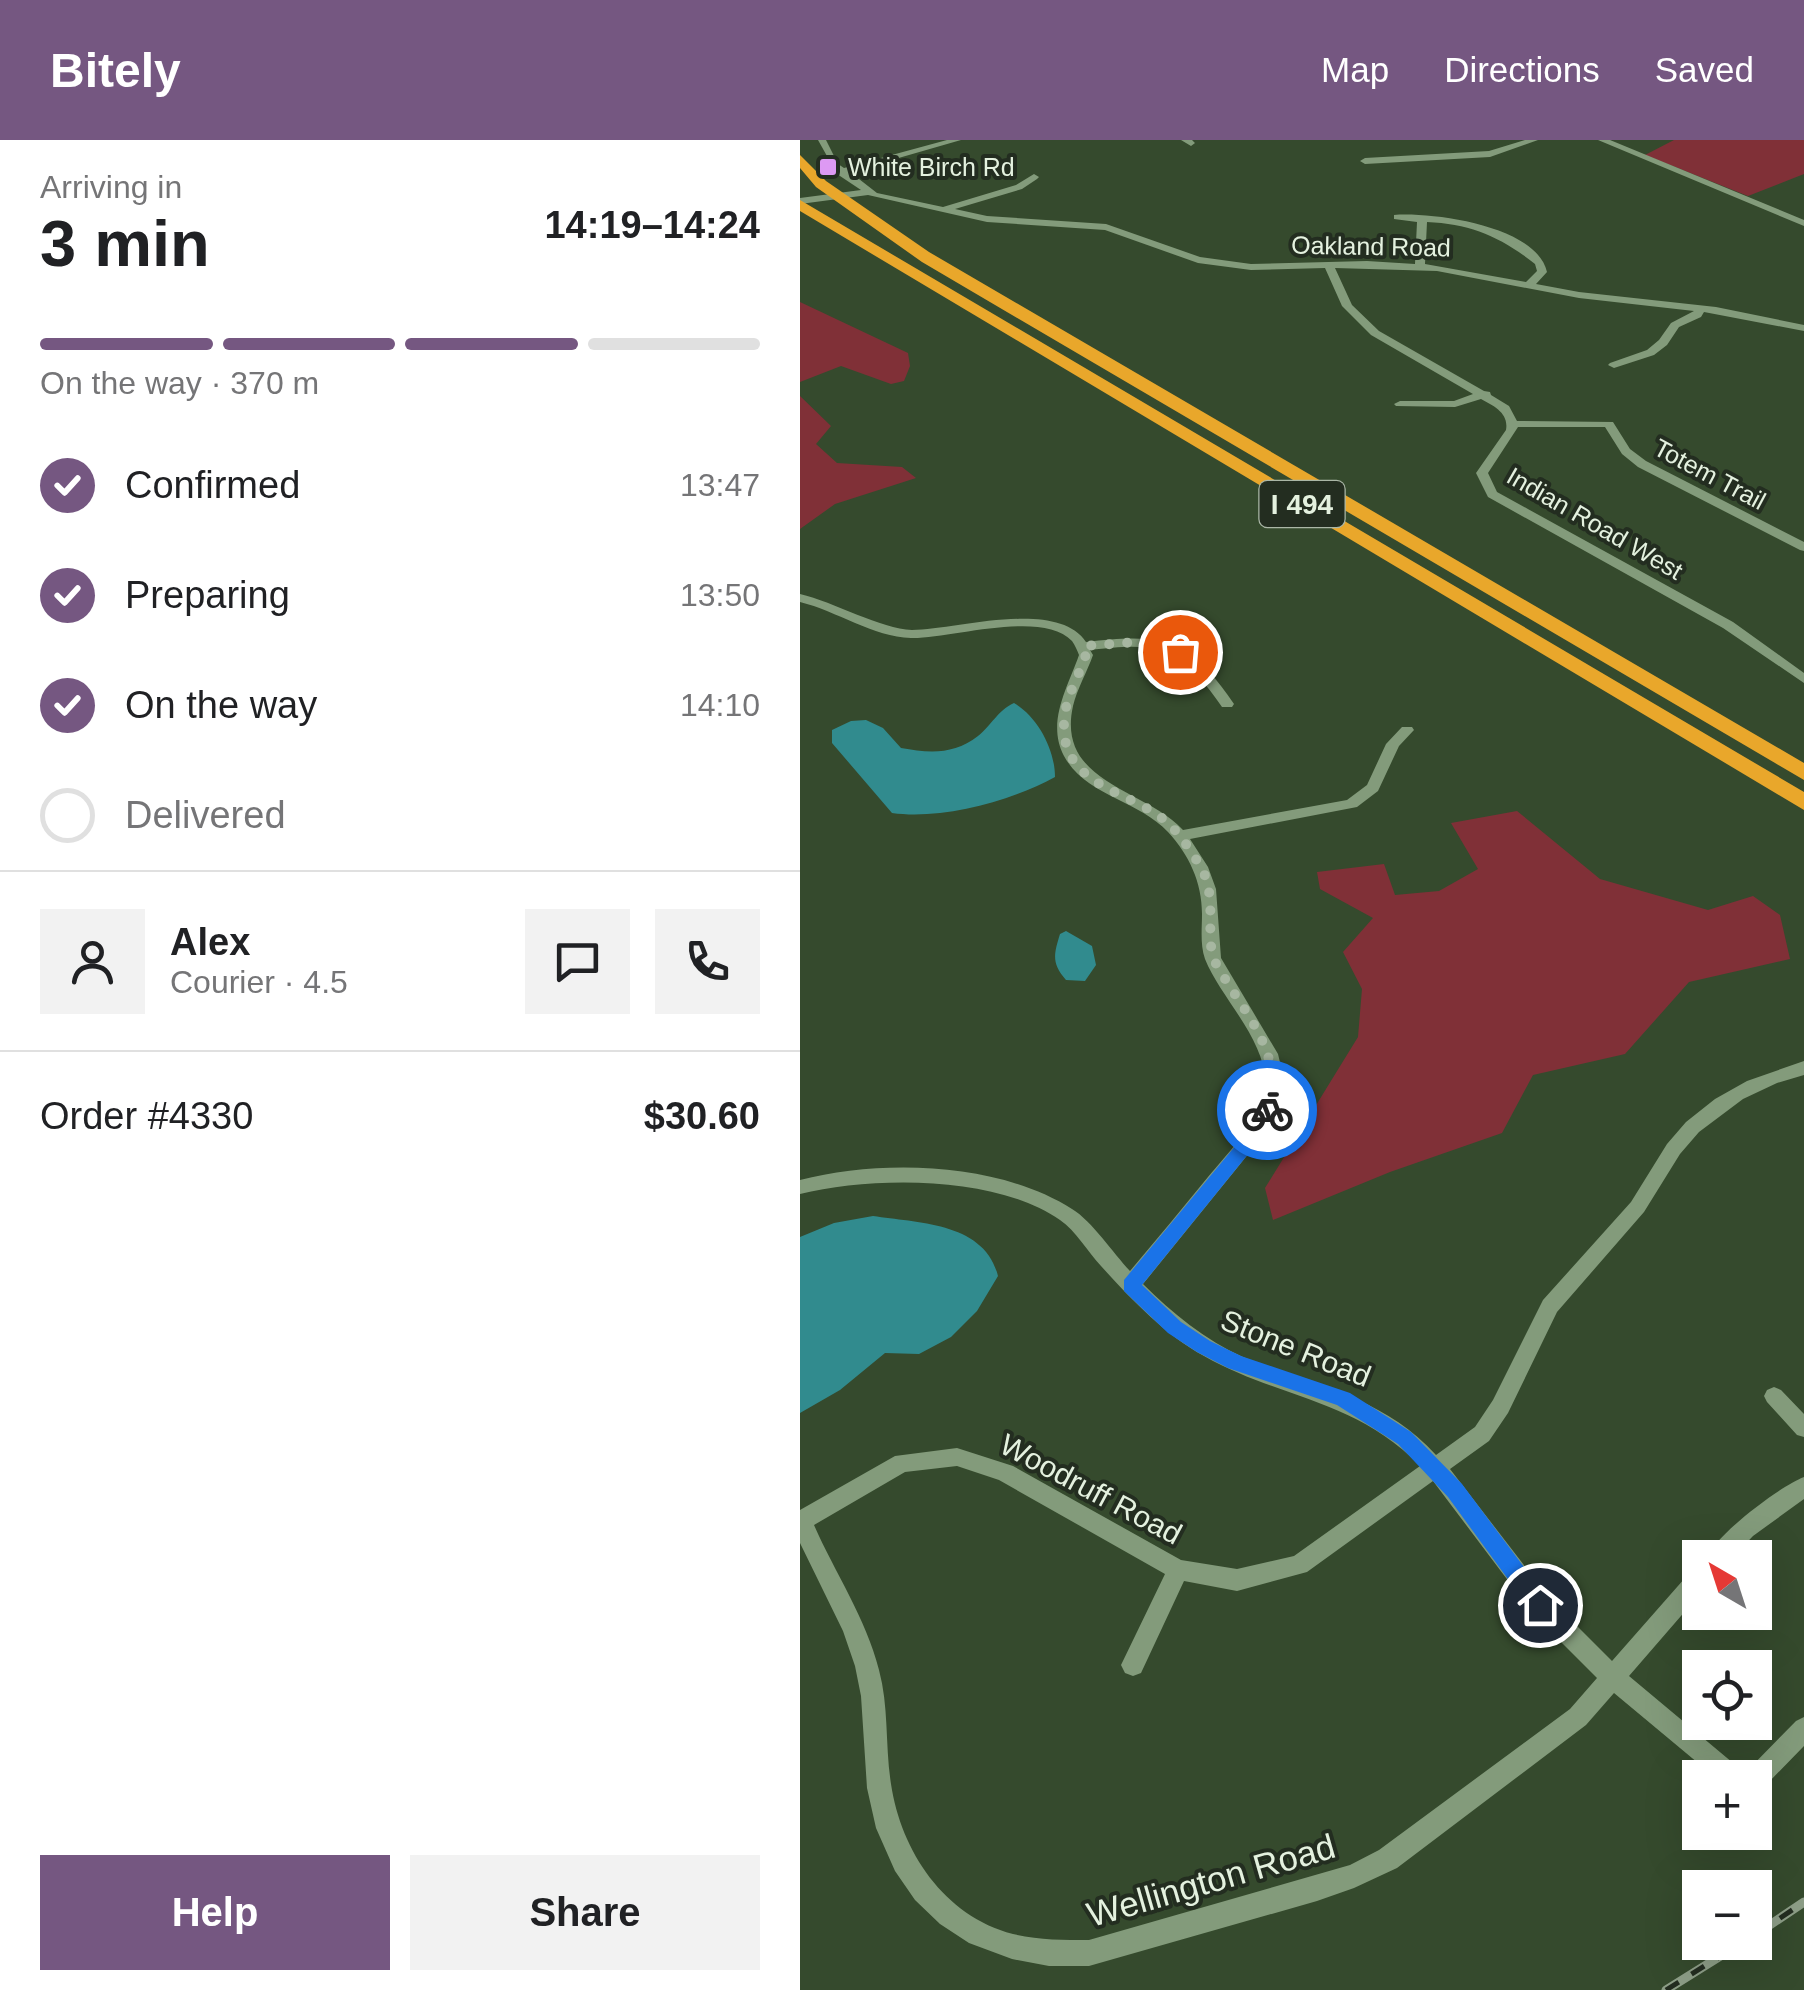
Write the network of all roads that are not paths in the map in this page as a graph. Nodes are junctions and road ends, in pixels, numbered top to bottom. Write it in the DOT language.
graph roads {
  1 [pos="822,140"];
  2 [pos="958,140"];
  3 [pos="1534,140"];
  4 [pos="1602,140"];
  5 [pos="800,159"];
  6 [pos="1364,161"];
  7 [pos="840,172"];
  8 [pos="1034,177"];
  9 [pos="800,184"];
  10 [pos="868,192"];
  11 [pos="800,203"];
  12 [pos="940,210"];
  13 [pos="800,216"];
  14 [pos="1397,217"];
  15 [pos="1422,220"];
  16 [pos="1804,224"];
  17 [pos="928,259"];
  18 [pos="1328,264"];
  19 [pos="1420,266"];
  20 [pos="1530,284"];
  21 [pos="1700,308"];
  22 [pos="975,310"];
  23 [pos="1804,328"];
  24 [pos="1614,365"];
  25 [pos="1486,394"];
  26 [pos="1400,404"];
  27 [pos="1513,424"];
  28 [pos="1804,546"];
  29 [pos="800,598"];
  30 [pos="1084,646"];
  31 [pos="1804,679"];
  32 [pos="1226,704"];
  33 [pos="1407,730"];
  34 [pos="1804,773"];
  35 [pos="1804,802"];
  36 [pos="1178,836"];
  37 [pos="1804,1068"];
  38 [pos="800,1187"];
  39 [pos="1130,1285"];
  40 [pos="1774,1396"];
  41 [pos="1804,1428"];
  42 [pos="1437,1469"];
  43 [pos="1804,1487"];
  44 [pos="801,1520"];
  45 [pos="1735,1540"];
  46 [pos="1178,1570"];
  47 [pos="1682,1597"];
  48 [pos="1133,1665"];
  49 [pos="1613,1676"];
  50 [pos="1804,1729"];
  51 [pos="1713,1760"];
  52 [pos="1772,1761"];
  1 -- 7 [label="street"];
  2 -- 7 [label="street"];
  3 -- 6 [label="street"];
  4 -- 16 [label="street"];
  5 -- 17 [label="highway"];
  7 -- 10 [label="street"];
  8 -- 12 [label="street"];
  9 -- 17 [label="highway, I 494"];
  10 -- 11 [label="street, Oakland Road"];
  10 -- 12 [label="street, Oakland Road"];
  11 -- 22 [label="highway, I 494"];
  12 -- 18 [label="street, Oakland Road"];
  13 -- 22 [label="highway"];
  14 -- 15 [label="street"];
  15 -- 19 [label="street"];
  15 -- 20 [label="street"];
  17 -- 34 [label="highway, I 494"];
  18 -- 19 [label="street, Oakland Road"];
  18 -- 25 [label="street, Indian Road West"];
  19 -- 20 [label="street, Oakland Road"];
  20 -- 21 [label="street, Oakland Road"];
  21 -- 23 [label="street, Oakland Road"];
  21 -- 24 [label="street"];
  22 -- 35 [label="highway, I 494"];
  25 -- 26 [label="street"];
  25 -- 27 [label="street, Indian Road West"];
  27 -- 28 [label="street, Totem Trail"];
  27 -- 31 [label="street, Indian Road West"];
  29 -- 30 [label="street"];
  30 -- 32 [label="street"];
  30 -- 36 [label="street"];
  33 -- 36 [label="street"];
  36 -- 39 [label="street"];
  37 -- 42 [label="street, Woodruff Road"];
  38 -- 39 [label="street, Stone Road"];
  39 -- 42 [label="street, Stone Road"];
  40 -- 41 [label="street"];
  42 -- 46 [label="street, Woodruff Road"];
  42 -- 49 [label="street, Stone Road"];
  43 -- 45 [label="street"];
  44 -- 46 [label="street, Woodruff Road"];
  44 -- 49 [label="street, Wellington Road"];
  46 -- 48 [label="street"];
  47 -- 49 [label="street, Wellington Road"];
  49 -- 51 [label="street, Stone Road"];
  50 -- 52 [label="street"];
}
